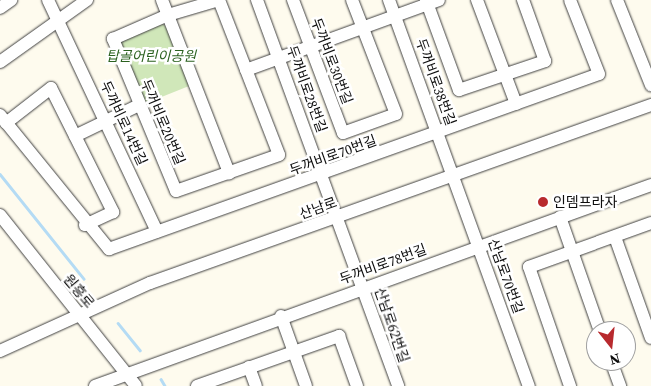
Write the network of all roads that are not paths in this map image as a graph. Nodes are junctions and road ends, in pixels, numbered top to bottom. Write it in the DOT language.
graph roads {
  1 [pos="11,0"];
  2 [pos="48,0"];
  3 [pos="87,0"];
  4 [pos="162,0"];
  5 [pos="219,0"];
  6 [pos="257,0"];
  7 [pos="293,0"];
  8 [pos="352,0"];
  9 [pos="389,0"];
  10 [pos="477,0"];
  11 [pos="522,0"];
  12 [pos="570,0"];
  13 [pos="617,0"];
  14 [pos="431,1"];
  15 [pos="0,8"];
  16 [pos="168,15"];
  17 [pos="395,16"];
  18 [pos="59,18"];
  19 [pos="363,28"];
  20 [pos="311,47"];
  21 [pos="279,58"];
  22 [pos="0,62"];
  23 [pos="246,70"];
  24 [pos="505,74"];
  25 [pos="651,85"];
  26 [pos="516,104"];
  27 [pos="139,105"];
  28 [pos="651,105"];
  29 [pos="3,119"];
  30 [pos="106,121"];
  31 [pos="438,133"];
  32 [pos="75,136"];
  33 [pos="229,173"];
  34 [pos="322,175"];
  35 [pos="454,176"];
  36 [pos="651,185"];
  37 [pos="0,215"];
  38 [pos="338,217"];
  39 [pos="560,217"];
  40 [pos="651,223"];
  41 [pos="85,225"];
  42 [pos="157,232"];
  43 [pos="615,236"];
  44 [pos="480,246"];
  45 [pos="572,252"];
  46 [pos="363,287"];
  47 [pos="77,313"];
  48 [pos="281,316"];
  49 [pos="597,321"];
  50 [pos="651,338"];
  51 [pos="0,351"];
  52 [pos="294,351"];
  53 [pos="249,367"];
  54 [pos="615,371"];
  55 [pos="125,372"];
  56 [pos="95,386"];
  57 [pos="136,386"];
  58 [pos="197,386"];
  59 [pos="256,386"];
  60 [pos="306,386"];
  61 [pos="357,386"];
  62 [pos="398,386"];
  63 [pos="529,386"];
  64 [pos="570,386"];
  65 [pos="620,386"];
  1 -- 15 [label="street"];
  2 -- 18 [label="street, 두꺼비로14번길"];
  3 -- 18 [label="street"];
  4 -- 16 [label="street"];
  5 -- 16 [label="street, 두꺼비로20번길"];
  5 -- 23 [label="street, 두꺼비로20번길"];
  6 -- 21 [label="street, 두꺼비로28번길"];
  7 -- 20 [label="street, 두꺼비로30번길"];
  8 -- 19 [label="street"];
  9 -- 17 [label="street, 두꺼비로38번길"];
  10 -- 24 [label="street"];
  11 -- 24 [label="street"];
  12 -- 26 [label="street, 두꺼비로70번길"];
  13 -- 25 [label="street"];
  14 -- 17 [label="street"];
  14 -- 24 [label="street"];
  16 -- 27 [label="street, 두꺼비로20번길"];
  16 -- 33 [label="street"];
  17 -- 19 [label="street"];
  17 -- 31 [label="street, 두꺼비로38번길"];
  18 -- 22 [label="street"];
  18 -- 30 [label="street, 두꺼비로14번길"];
  19 -- 20 [label="street"];
  19 -- 20 [label="street, 두꺼비로30번길"];
  20 -- 21 [label="street"];
  21 -- 23 [label="street"];
  21 -- 34 [label="street, 두꺼비로28번길"];
  23 -- 33 [label="street, 두꺼비로20번길"];
  24 -- 26 [label="street"];
  26 -- 31 [label="street, 두꺼비로70번길"];
  27 -- 30 [label="street"];
  27 -- 33 [label="street, 두꺼비로20번길"];
  28 -- 35 [label="street, 산남로"];
  29 -- 32 [label="street, 두꺼비로70번길"];
  29 -- 41 [label="street, 두꺼비로70번길"];
  30 -- 32 [label="street"];
  30 -- 42 [label="street, 두꺼비로14번길"];
  31 -- 34 [label="street, 두꺼비로70번길"];
  31 -- 35 [label="street, 두꺼비로38번길"];
  32 -- 41 [label="street, 두꺼비로70번길"];
  34 -- 38 [label="street, 두꺼비로28번길"];
  34 -- 42 [label="street, 두꺼비로70번길"];
  35 -- 38 [label="street, 산남로"];
  35 -- 44 [label="street, 산남로70번길"];
  36 -- 39 [label="street, 두꺼비로78번길"];
  37 -- 47 [label="street, 원흥로"];
  38 -- 46 [label="street, 산남로62번길"];
  38 -- 47 [label="street, 산남로"];
  39 -- 44 [label="street, 두꺼비로78번길"];
  39 -- 45 [label="street"];
  40 -- 43 [label="street"];
  41 -- 42 [label="street, 두꺼비로70번길"];
  43 -- 45 [label="street"];
  43 -- 50 [label="street"];
  44 -- 46 [label="street, 두꺼비로78번길"];
  44 -- 63 [label="street, 산남로70번길"];
  45 -- 49 [label="street"];
  45 -- 64 [label="street"];
  46 -- 48 [label="street, 두꺼비로78번길"];
  46 -- 62 [label="street, 산남로62번길"];
  47 -- 51 [label="street, 산남로"];
  47 -- 55 [label="street, 원흥로"];
  48 -- 52 [label="street"];
  48 -- 55 [label="street, 두꺼비로78번길"];
  52 -- 53 [label="street"];
  52 -- 60 [label="street"];
  52 -- 61 [label="street"];
  53 -- 58 [label="street"];
  53 -- 59 [label="street"];
  54 -- 65 [label="street"];
  55 -- 56 [label="street, 두꺼비로78번길"];
  55 -- 57 [label="street, 원흥로"];
}
